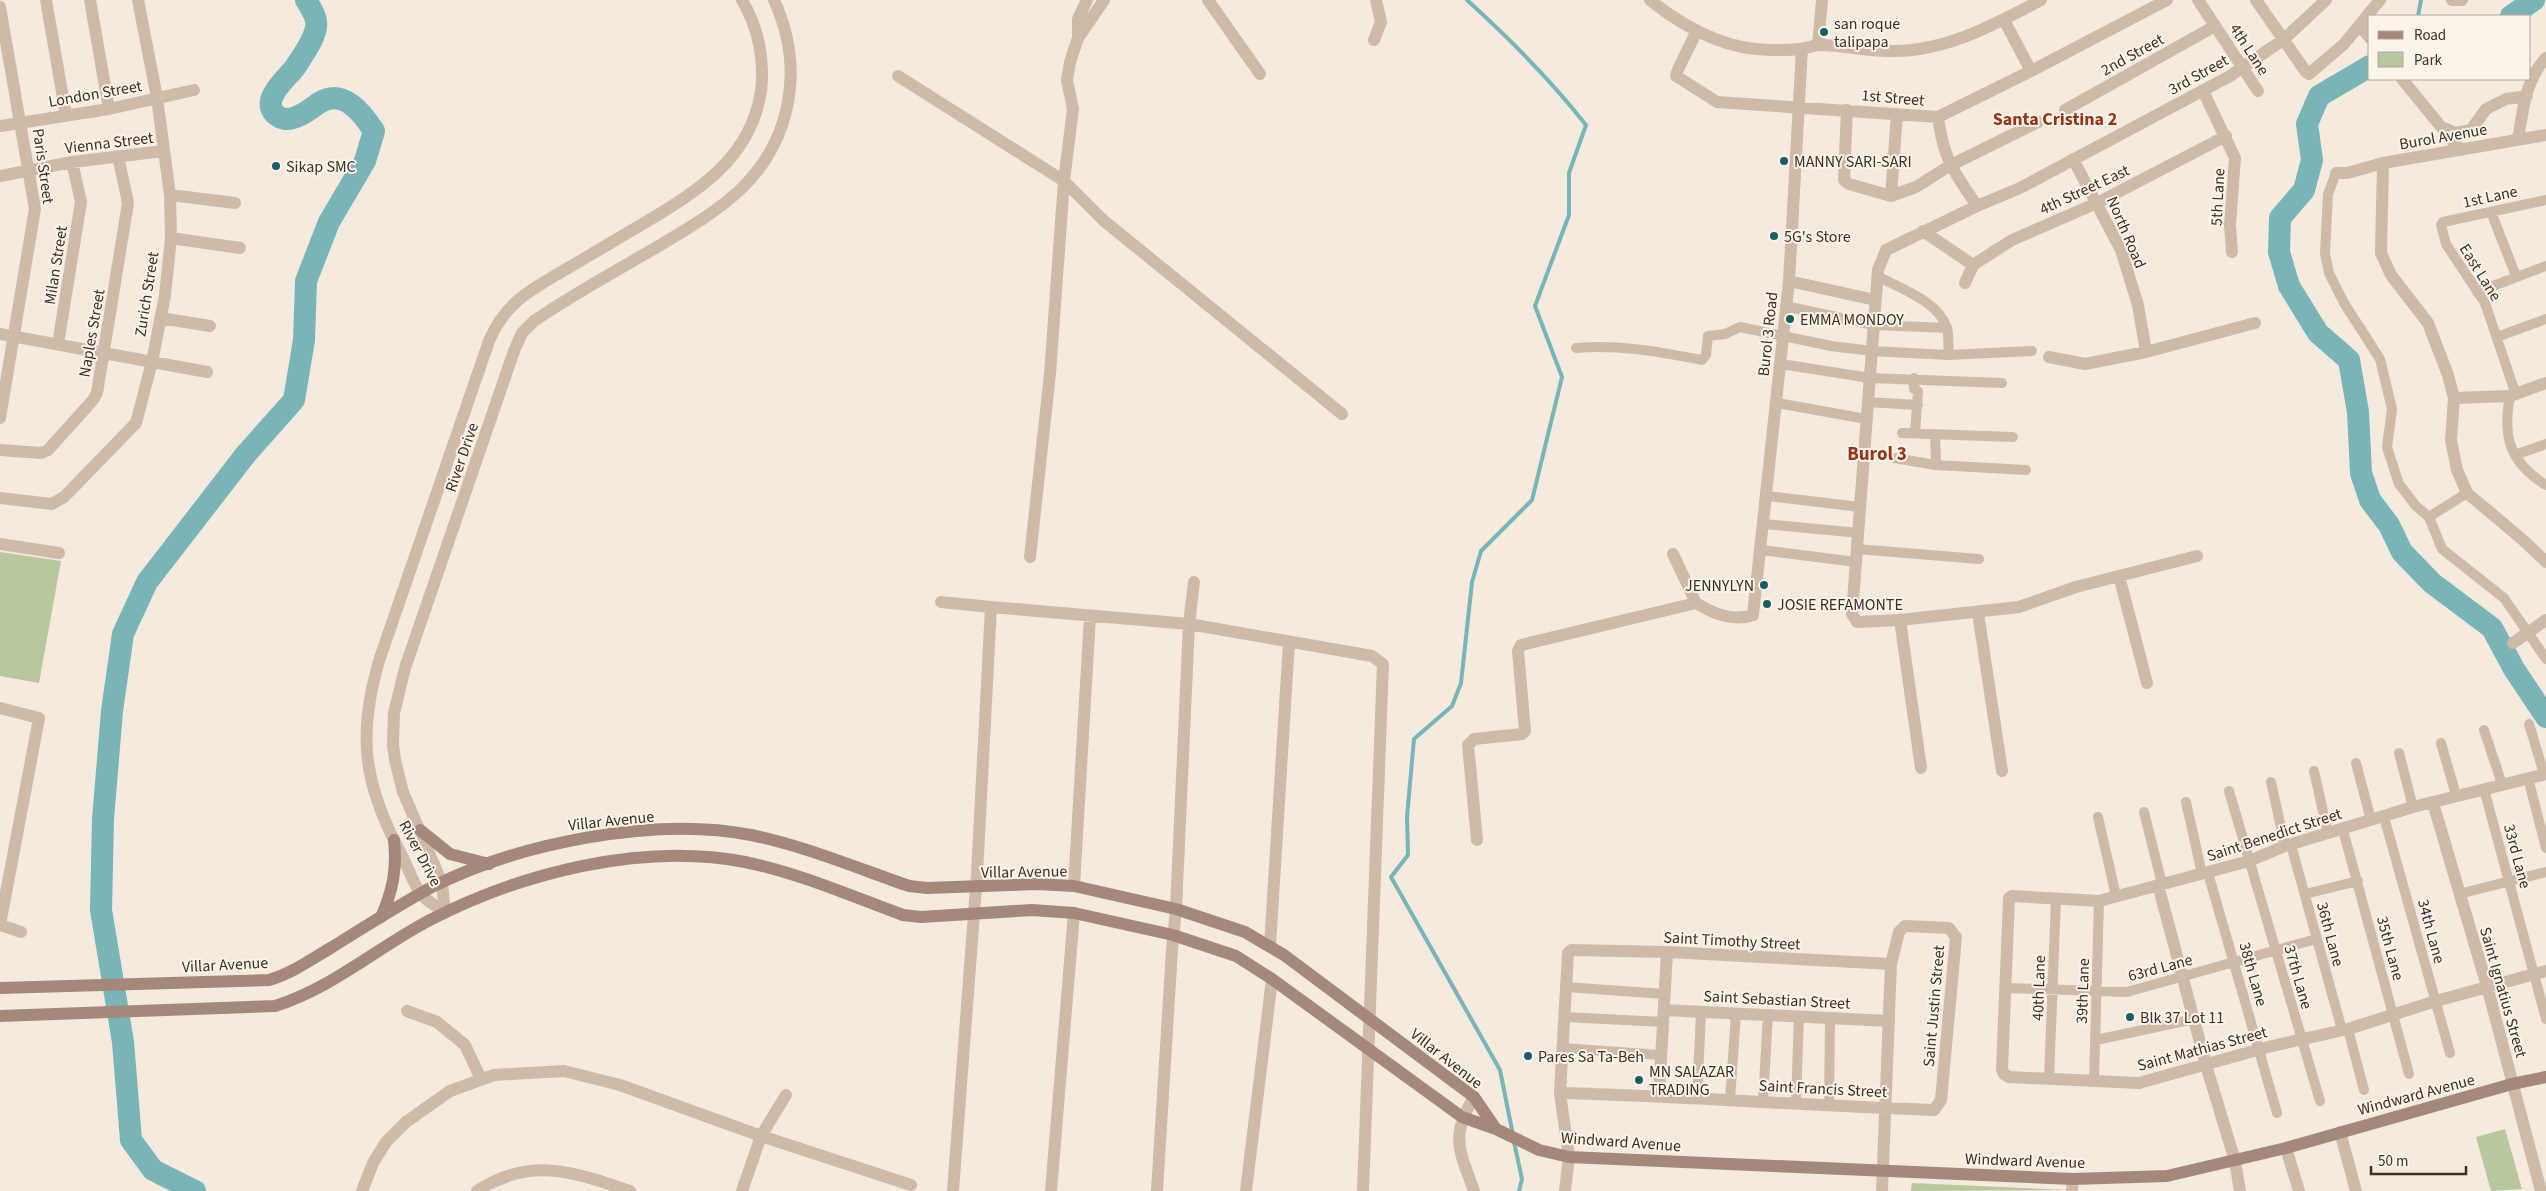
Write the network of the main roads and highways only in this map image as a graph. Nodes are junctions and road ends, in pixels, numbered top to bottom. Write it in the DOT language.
graph roads {
  1 [pos="420,830"];
  2 [pos="394,840"];
  3 [pos="489,864"];
  4 [pos="381,917"];
  5 [pos="0,988"];
  6 [pos="0,1016"];
  7 [pos="2546,1077"];
  8 [pos="1496,1129"];
  9 [pos="2073,1185"];
  1 -- 3 [label="main road"];
  2 -- 4 [label="main road"];
  3 -- 4 [label="main road, Villar Avenue"];
  3 -- 8 [label="main road, Villar Avenue"];
  4 -- 5 [label="main road, Villar Avenue"];
  6 -- 8 [label="main road"];
  7 -- 9 [label="main road, Windward Avenue"];
  8 -- 9 [label="main road, Windward Avenue"];
}
